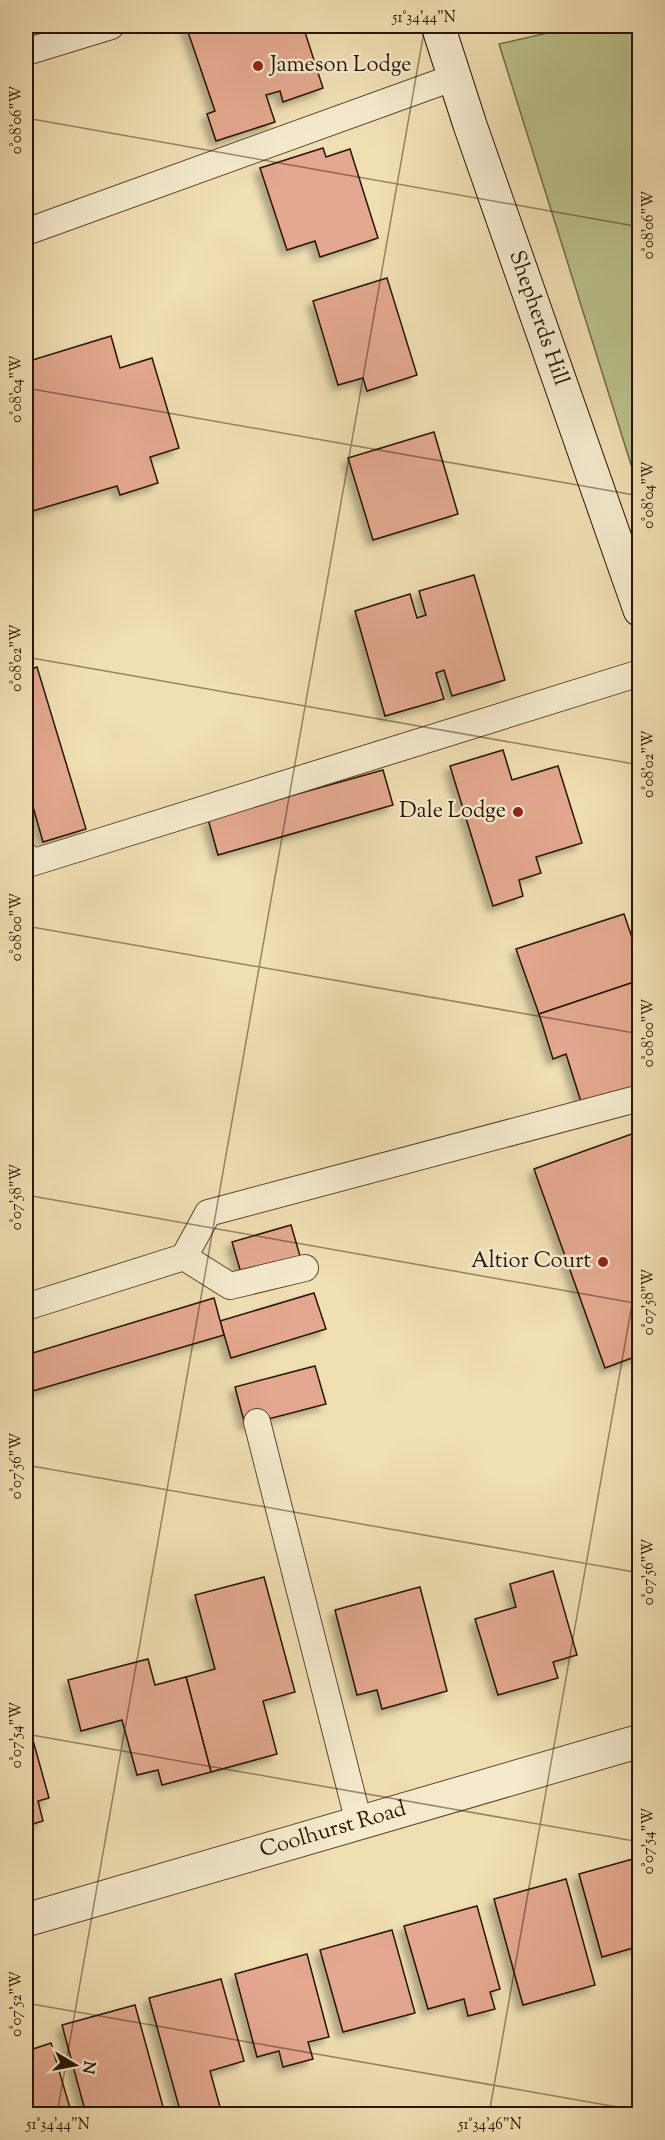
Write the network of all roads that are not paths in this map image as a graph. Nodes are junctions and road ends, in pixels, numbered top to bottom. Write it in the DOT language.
graph roads {
  1 [pos="111,26"];
  2 [pos="438,26"];
  3 [pos="26,52"];
  4 [pos="455,77"];
  5 [pos="26,232"];
  6 [pos="639,610"];
  7 [pos="639,673"];
  8 [pos="26,856"];
  9 [pos="639,1098"];
  10 [pos="184,1257"];
  11 [pos="305,1268"];
  12 [pos="26,1307"];
  13 [pos="256,1422"];
  14 [pos="639,1741"];
  15 [pos="359,1822"];
  16 [pos="26,1920"];
  1 -- 3 [label="lane"];
  2 -- 4 [label="street, Shepherds Hill"];
  4 -- 5 [label="lane"];
  4 -- 6 [label="street, Shepherds Hill"];
  7 -- 8 [label="lane"];
  9 -- 10 [label="lane"];
  10 -- 11 [label="lane"];
  10 -- 12 [label="lane"];
  13 -- 15 [label="lane"];
  14 -- 15 [label="street, Coolhurst Road"];
  15 -- 16 [label="street, Coolhurst Road"];
}
